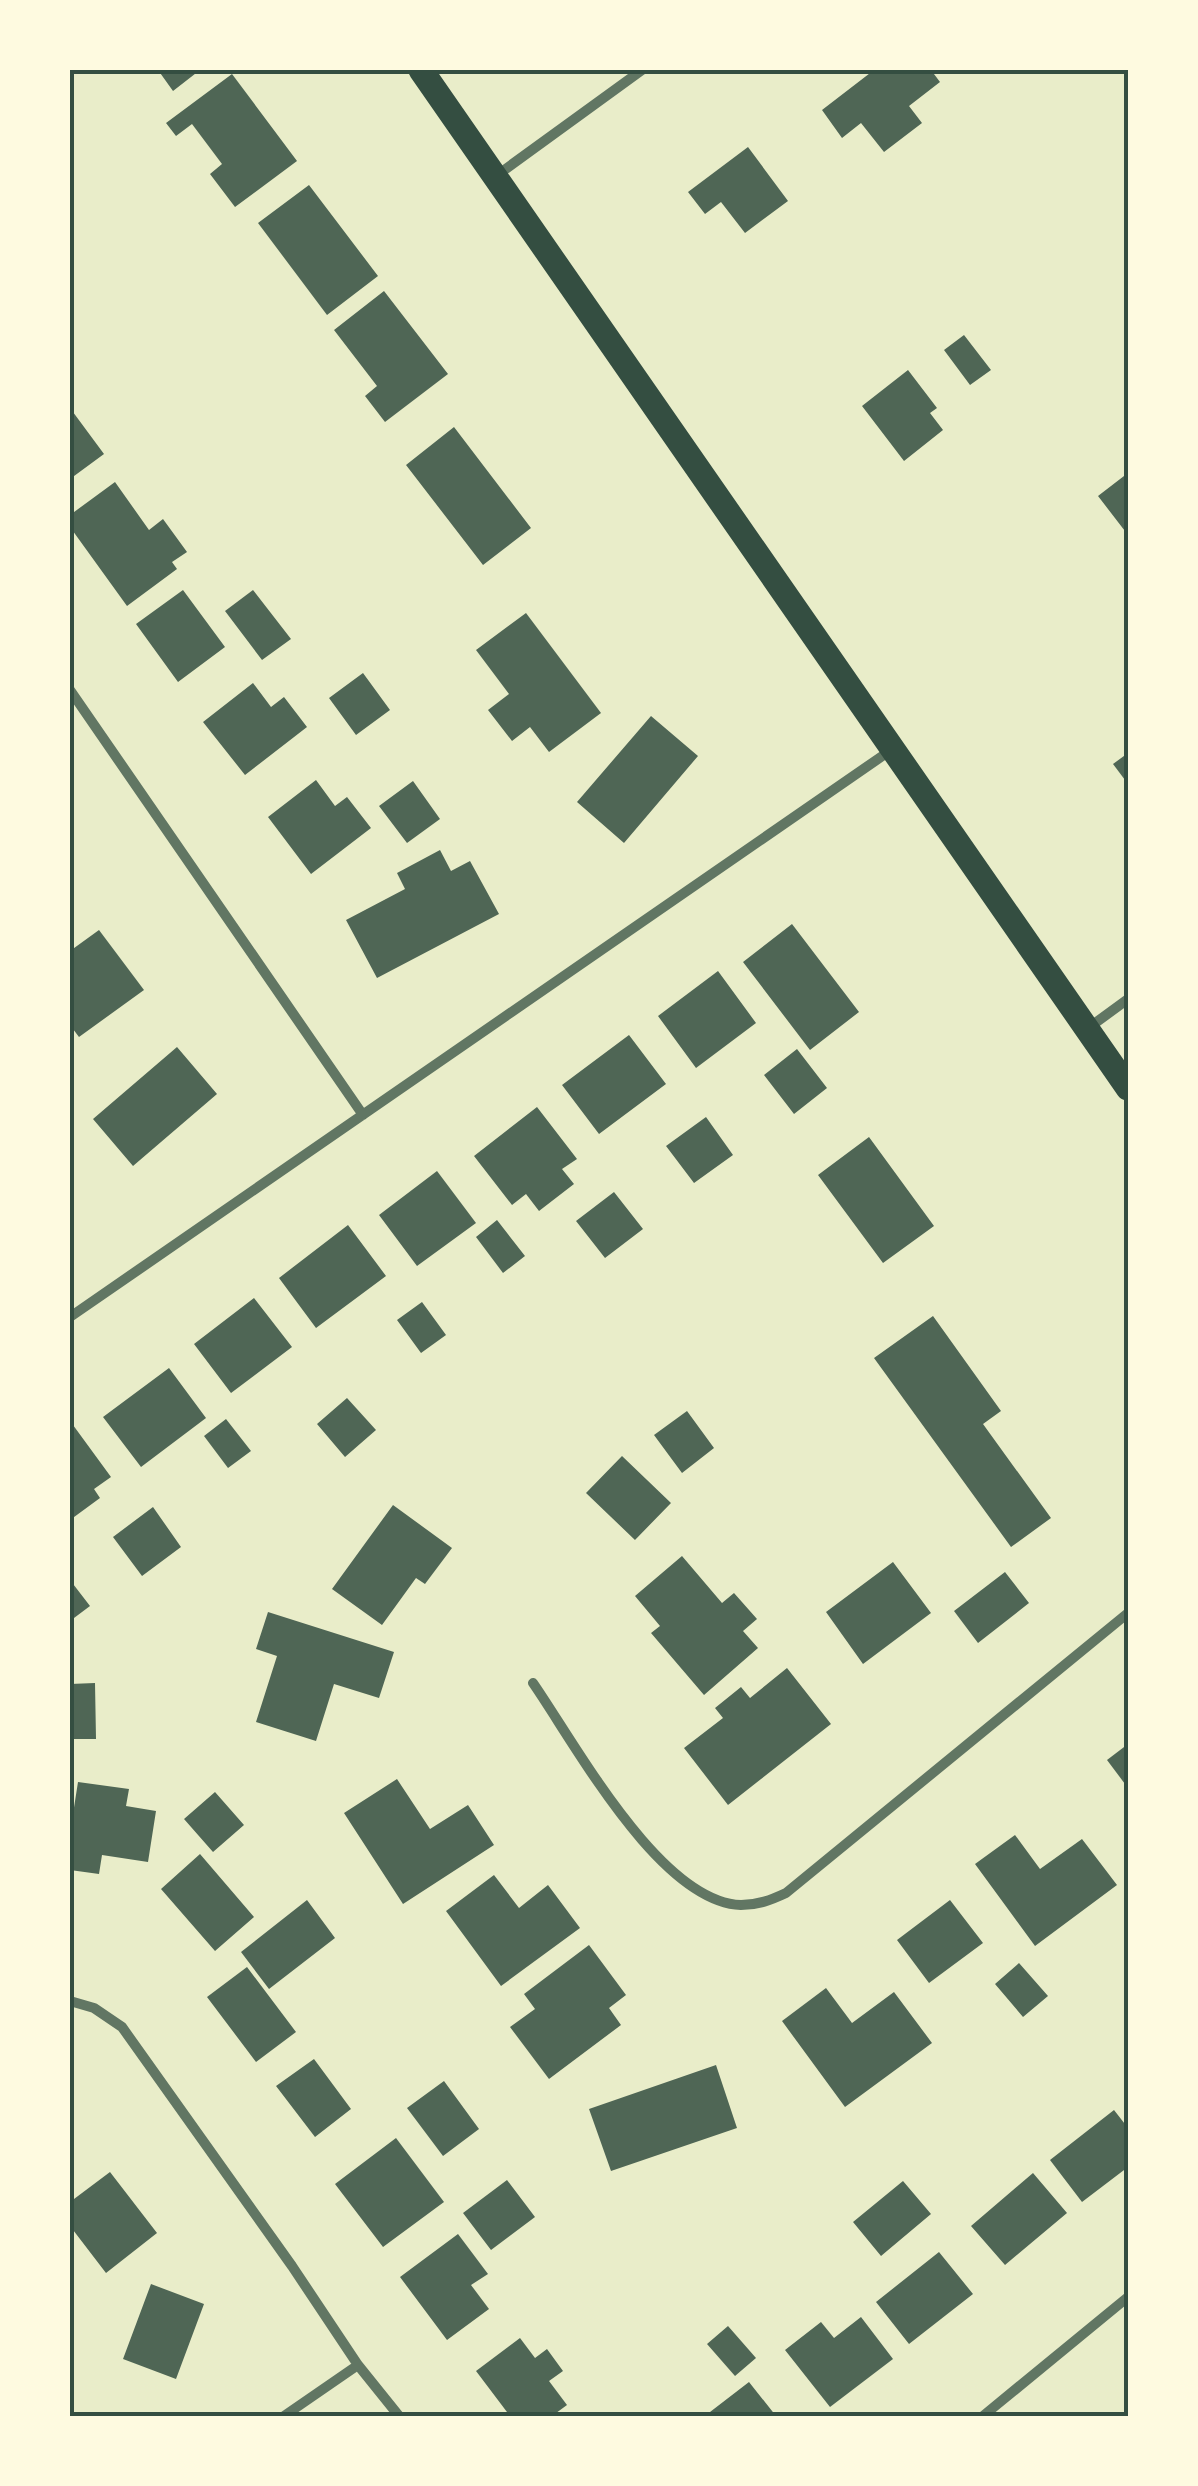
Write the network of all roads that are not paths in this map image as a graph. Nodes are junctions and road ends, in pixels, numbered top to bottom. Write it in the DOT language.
graph roads {
  1 [pos="421,70"];
  2 [pos="642,70"];
  3 [pos="495,176"];
  4 [pos="70,690"];
  5 [pos="891,750"];
  6 [pos="1128,999"];
  7 [pos="1086,1029"];
  8 [pos="1128,1088"];
  9 [pos="364,1115"];
  10 [pos="70,1317"];
  11 [pos="1128,1613"];
  12 [pos="533,1683"];
  13 [pos="70,2001"];
  14 [pos="1128,2297"];
  15 [pos="358,2365"];
  16 [pos="284,2416"];
  17 [pos="399,2416"];
  18 [pos="983,2416"];
  1 -- 3 [label="main road"];
  2 -- 3 [label="street"];
  3 -- 5 [label="main road"];
  4 -- 9 [label="street"];
  5 -- 7 [label="main road"];
  5 -- 9 [label="street"];
  6 -- 7 [label="street"];
  7 -- 8 [label="main road"];
  9 -- 10 [label="street"];
  11 -- 12 [label="street"];
  13 -- 15 [label="street"];
  14 -- 18 [label="street"];
  15 -- 16 [label="street"];
  15 -- 17 [label="street"];
}
